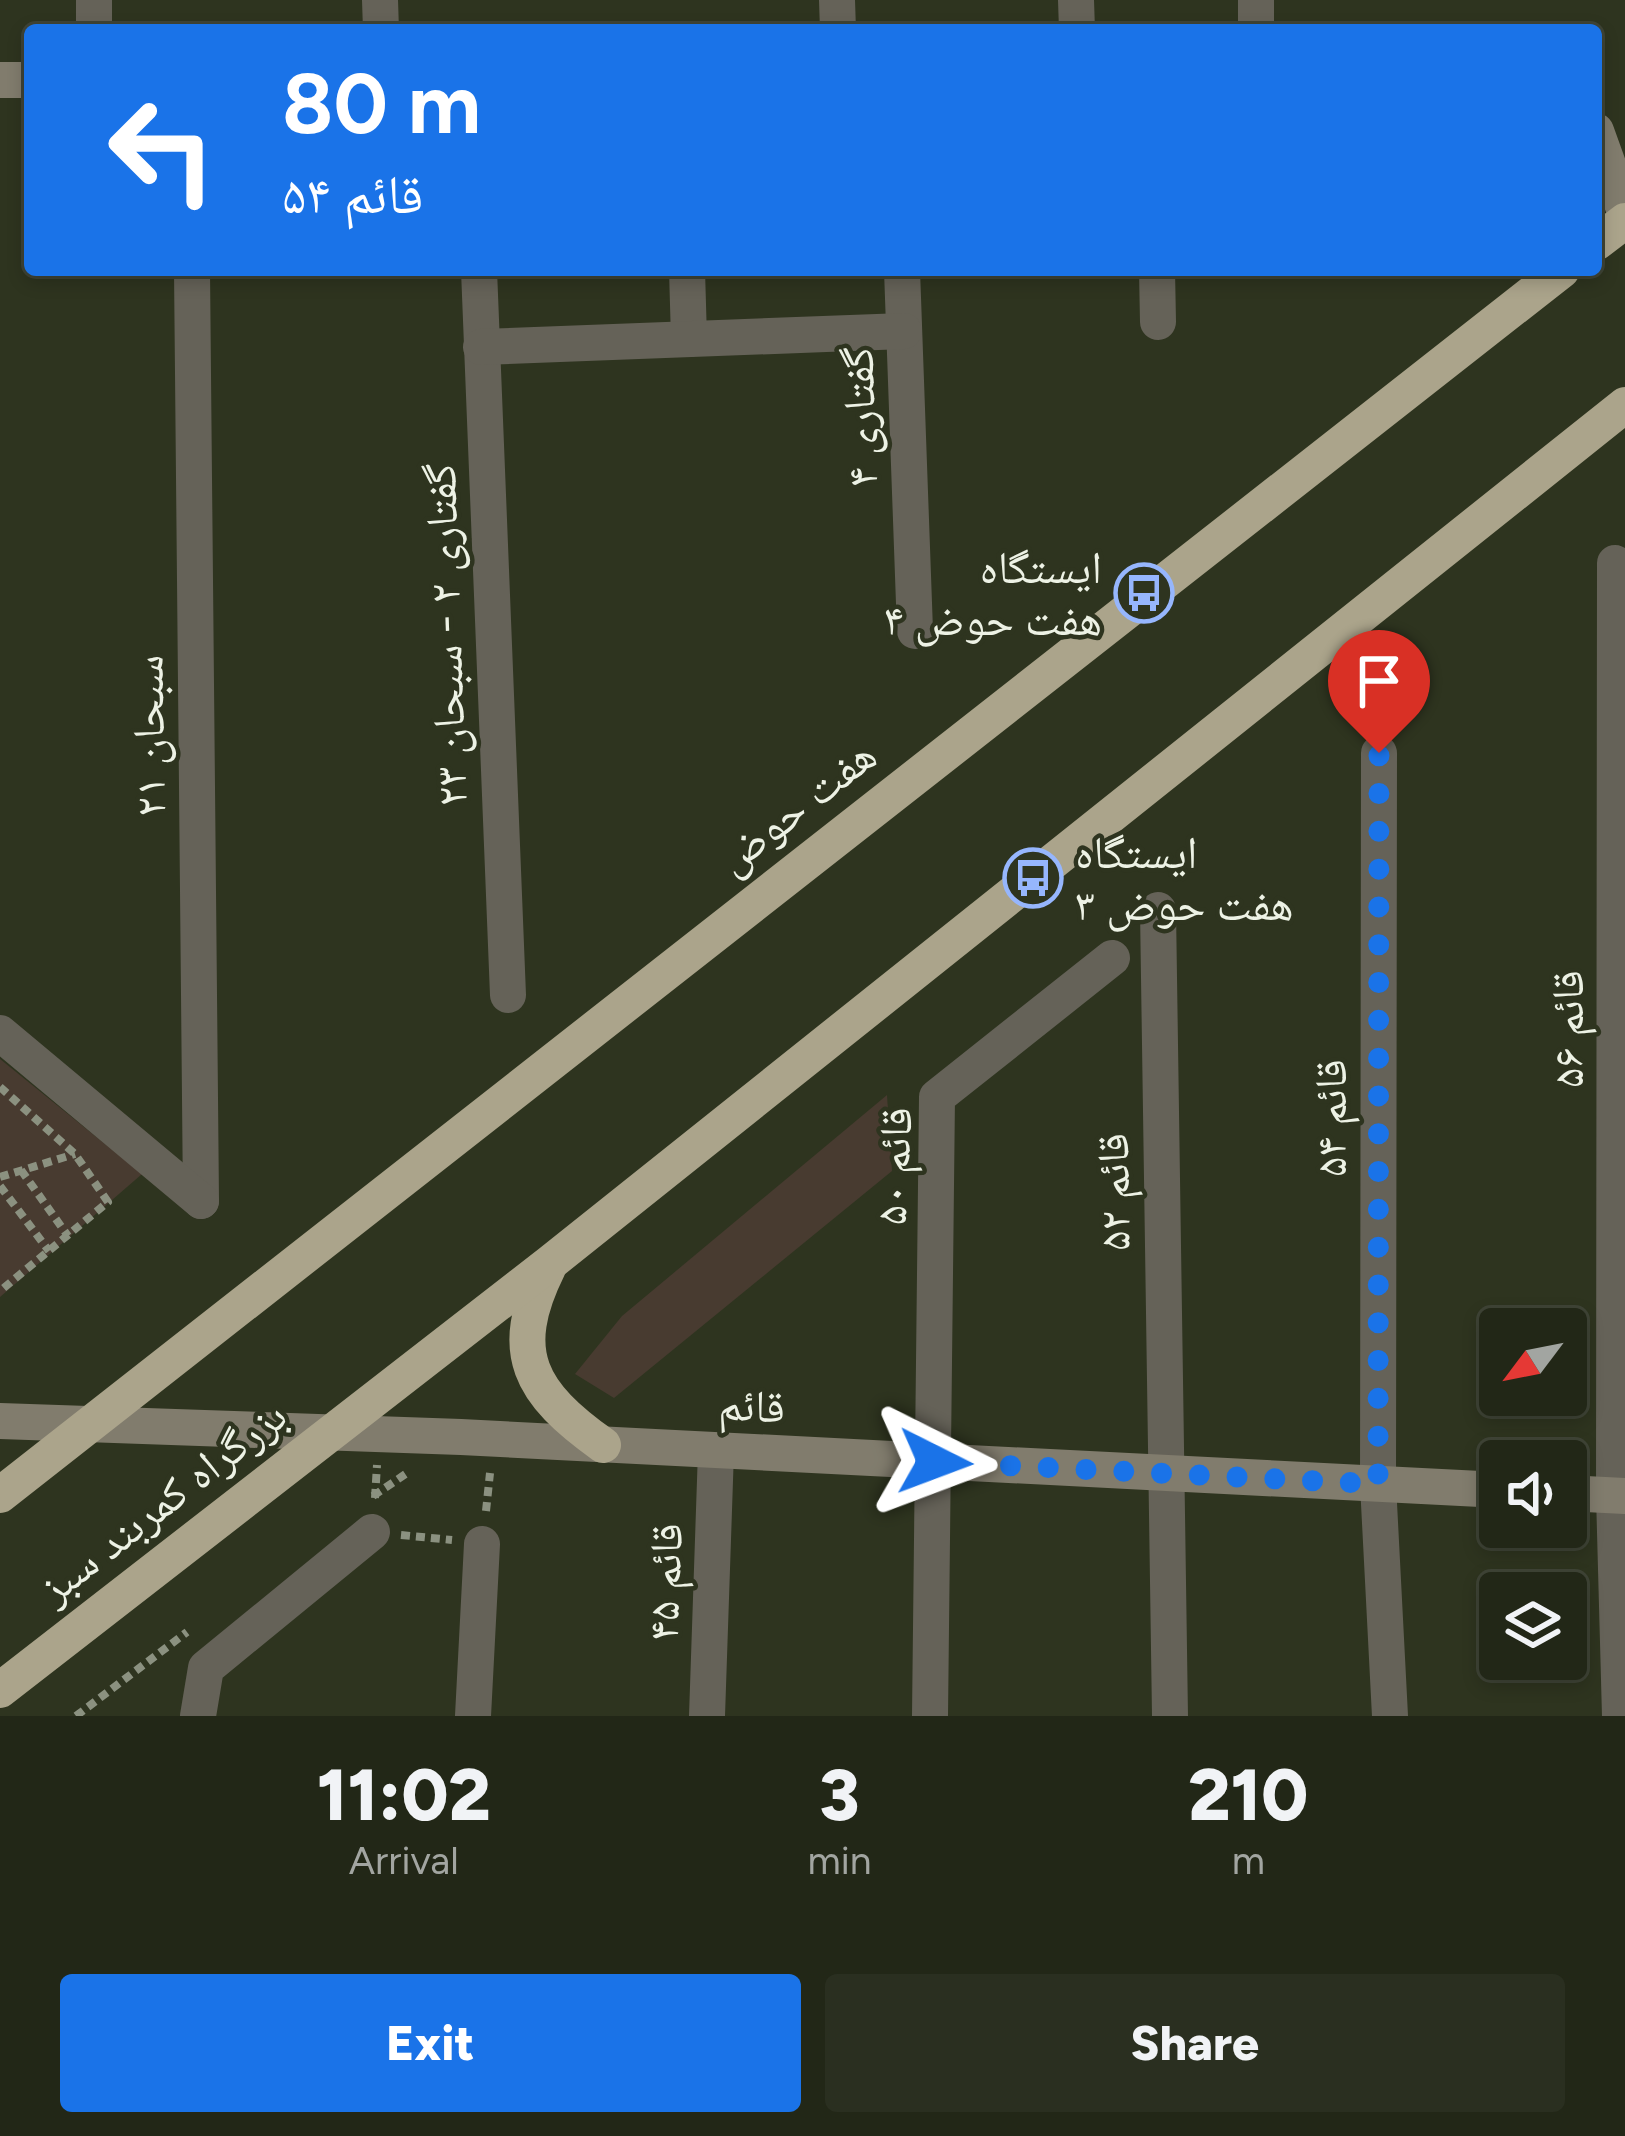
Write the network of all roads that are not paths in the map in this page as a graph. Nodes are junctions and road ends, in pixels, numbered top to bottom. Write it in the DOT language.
graph roads {
  1 [pos="1602,149"];
  2 [pos="1625,217"];
  3 [pos="1602,238"];
  4 [pos="192,276"];
  5 [pos="479,276"];
  6 [pos="687,276"];
  7 [pos="902,276"];
  8 [pos="1156,276"];
  9 [pos="1554,276"];
  10 [pos="1158,322"];
  11 [pos="904,332"];
  12 [pos="689,339"];
  13 [pos="481,346"];
  14 [pos="1625,405"];
  15 [pos="1616,563"];
  16 [pos="915,631"];
  17 [pos="1379,753"];
  18 [pos="1158,910"];
  19 [pos="1112,958"];
  20 [pos="508,995"];
  21 [pos="0,1033"];
  22 [pos="550,1263"];
  23 [pos="0,1421"];
  24 [pos="93,1421"];
  25 [pos="327,1432"];
  26 [pos="603,1445"];
  27 [pos="716,1451"];
  28 [pos="935,1462"];
  29 [pos="1164,1473"];
  30 [pos="1378,1484"];
  31 [pos="1479,1489"];
  32 [pos="1587,1494"];
  33 [pos="0,1495"];
  34 [pos="1620,1496"];
  35 [pos="372,1532"];
  36 [pos="482,1544"];
  37 [pos="0,1690"];
  38 [pos="197,1716"];
  39 [pos="473,1716"];
  40 [pos="707,1716"];
  41 [pos="931,1716"];
  42 [pos="1170,1716"];
  43 [pos="1390,1716"];
  44 [pos="1620,1716"];
  1 -- 2 [label="street"];
  2 -- 3 [label="highway"];
  4 -- 21 [label="street, سبحان ۲۱"];
  5 -- 13 [label="street, گفتاری ۲ - سبحان ۲۳"];
  6 -- 12 [label="street"];
  7 -- 11 [label="street, گفتاری ۴"];
  8 -- 10 [label="street"];
  9 -- 24 [label="highway, هفت حوض"];
  11 -- 12 [label="street"];
  11 -- 16 [label="street, گفتاری ۴"];
  12 -- 13 [label="street"];
  13 -- 20 [label="street, گفتاری ۲ - سبحان ۲۳"];
  14 -- 22 [label="highway"];
  15 -- 34 [label="street, قائم ۵۶"];
  17 -- 30 [label="street, قائم ۵۴"];
  18 -- 29 [label="street, قائم ۵۲"];
  19 -- 28 [label="street, قائم ۵۰"];
  22 -- 25 [label="highway"];
  22 -- 26 [label="highway"];
  23 -- 24 [label="street, قائم"];
  24 -- 25 [label="street, قائم"];
  24 -- 33 [label="highway"];
  25 -- 26 [label="street, قائم"];
  25 -- 37 [label="highway, بزرگراه کمربند سبز"];
  26 -- 27 [label="street, قائم"];
  27 -- 28 [label="street, قائم"];
  27 -- 40 [label="street, قائم ۴۵"];
  28 -- 29 [label="street, قائم"];
  28 -- 41 [label="street"];
  29 -- 30 [label="street, قائم"];
  29 -- 42 [label="street, قائم ۵۲"];
  30 -- 31 [label="street, قائم"];
  30 -- 43 [label="street, قائم ۵۴"];
  32 -- 34 [label="street"];
  34 -- 44 [label="street, قائم ۵۶"];
  35 -- 38 [label="street"];
  36 -- 39 [label="street"];
}
